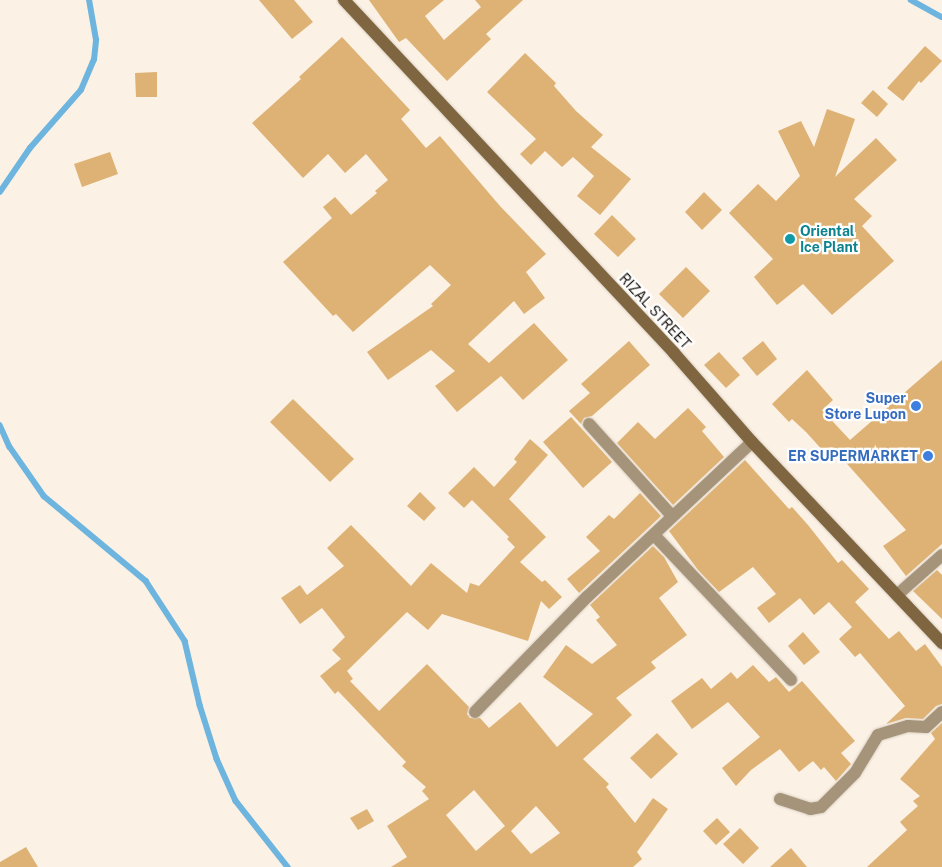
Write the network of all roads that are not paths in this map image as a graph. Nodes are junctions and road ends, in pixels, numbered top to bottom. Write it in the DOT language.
graph roads {
  1 [pos="344,0"];
  2 [pos="590,424"];
  3 [pos="752,442"];
  4 [pos="672,516"];
  5 [pos="654,536"];
  6 [pos="942,556"];
  7 [pos="897,595"];
  8 [pos="942,643"];
  9 [pos="791,680"];
  10 [pos="475,712"];
  11 [pos="942,712"];
  12 [pos="780,799"];
  1 -- 3 [label="street, RIZAL STREET"];
  2 -- 4 [label="street"];
  3 -- 4 [label="street"];
  3 -- 7 [label="street, RIZAL STREET"];
  4 -- 5 [label="street"];
  5 -- 9 [label="street"];
  5 -- 10 [label="street"];
  6 -- 7 [label="street"];
  7 -- 8 [label="street, RIZAL STREET"];
  11 -- 12 [label="street"];
}
